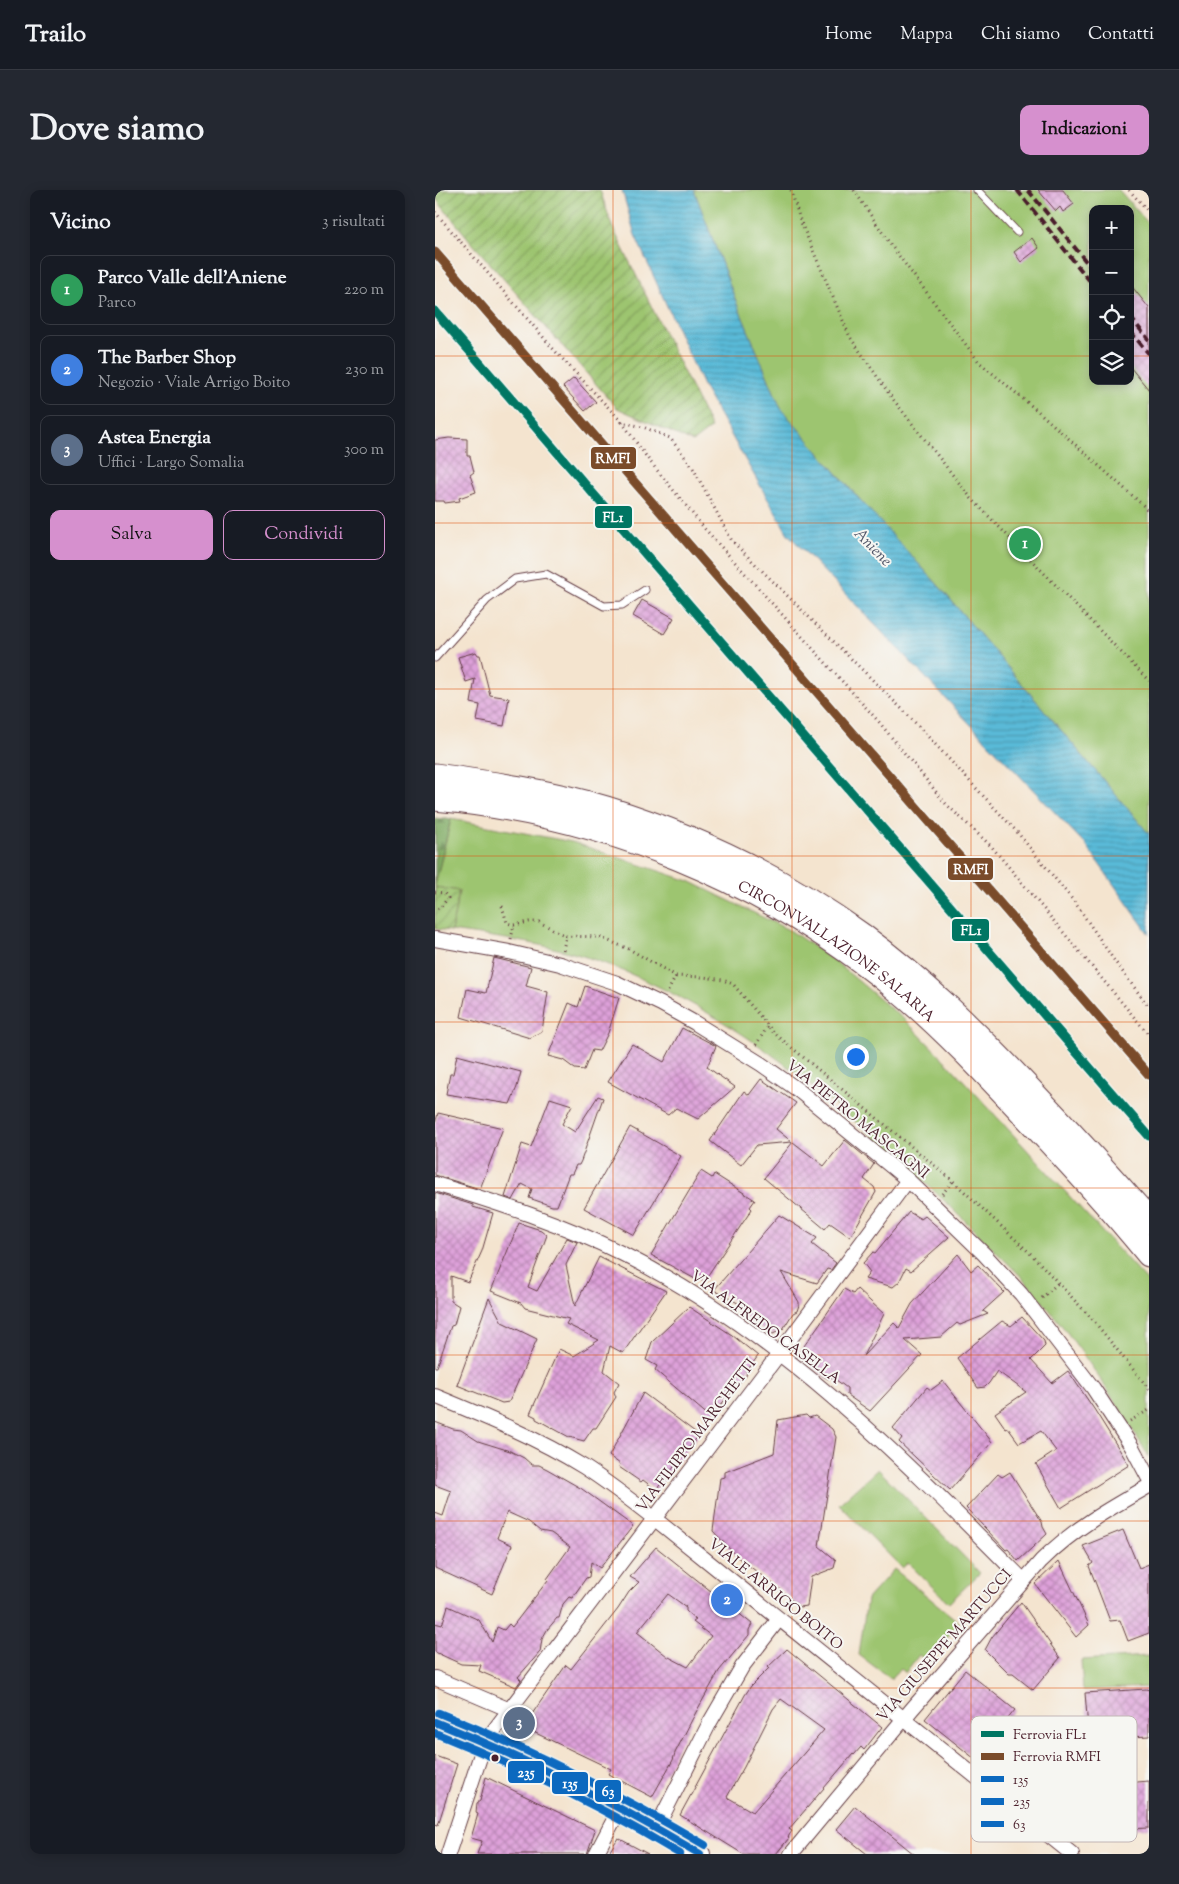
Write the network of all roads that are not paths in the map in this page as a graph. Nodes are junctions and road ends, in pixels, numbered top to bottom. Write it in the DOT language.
graph roads {
  1 [pos="977,190"];
  2 [pos="1017,232"];
  3 [pos="645,590"];
  4 [pos="435,658"];
  5 [pos="435,776"];
  6 [pos="435,798"];
  7 [pos="435,939"];
  8 [pos="908,1180"];
  9 [pos="435,1184"];
  10 [pos="1149,1221"];
  11 [pos="1149,1254"];
  12 [pos="779,1354"];
  13 [pos="435,1396"];
  14 [pos="1149,1479"];
  15 [pos="1149,1486"];
  16 [pos="655,1519"];
  17 [pos="1023,1580"];
  18 [pos="779,1619"];
  19 [pos="435,1678"];
  20 [pos="510,1710"];
  21 [pos="903,1719"];
  22 [pos="435,1722"];
  23 [pos="485,1742"];
  24 [pos="971,1773"];
  25 [pos="620,1808"];
  26 [pos="657,1827"];
  27 [pos="1057,1842"];
  28 [pos="449,1854"];
  29 [pos="596,1854"];
  30 [pos="700,1854"];
  31 [pos="791,1854"];
  32 [pos="1072,1854"];
  1 -- 2 [label="lane"];
  3 -- 4 [label="lane"];
  5 -- 10 [label="highway, CIRCONVALLAZIONE SALARIA"];
  6 -- 11 [label="highway, CIRCONVALLAZIONE SALARIA"];
  7 -- 8 [label="street, VIA PIETRO MASCAGNI"];
  8 -- 12 [label="street, VIA FILIPPO MARCHETTI"];
  8 -- 14 [label="street, VIA PIETRO MASCAGNI"];
  9 -- 12 [label="street, VIA ALFREDO CASELLA"];
  12 -- 16 [label="street, VIA FILIPPO MARCHETTI"];
  12 -- 17 [label="street, VIA ALFREDO CASELLA"];
  13 -- 16 [label="street, VIALE ARRIGO BOITO"];
  15 -- 17 [label="street, VIA GIUSEPPE MARTUCCI"];
  16 -- 18 [label="street, VIALE ARRIGO BOITO"];
  16 -- 20 [label="street, VIA FILIPPO MARCHETTI"];
  17 -- 21 [label="street, VIA GIUSEPPE MARTUCCI"];
  18 -- 21 [label="street, VIALE ARRIGO BOITO"];
  18 -- 26 [label="street"];
  19 -- 20 [label="street"];
  20 -- 23 [label="street, VIA FILIPPO MARCHETTI"];
  21 -- 24 [label="street, VIALE ARRIGO BOITO"];
  21 -- 31 [label="street, VIA GIUSEPPE MARTUCCI"];
  22 -- 23 [label="main road"];
  23 -- 25 [label="main road"];
  23 -- 28 [label="street"];
  25 -- 26 [label="main road"];
  25 -- 29 [label="street"];
  26 -- 30 [label="main road"];
  27 -- 32 [label="street, VIALE ARRIGO BOITO"];
}
